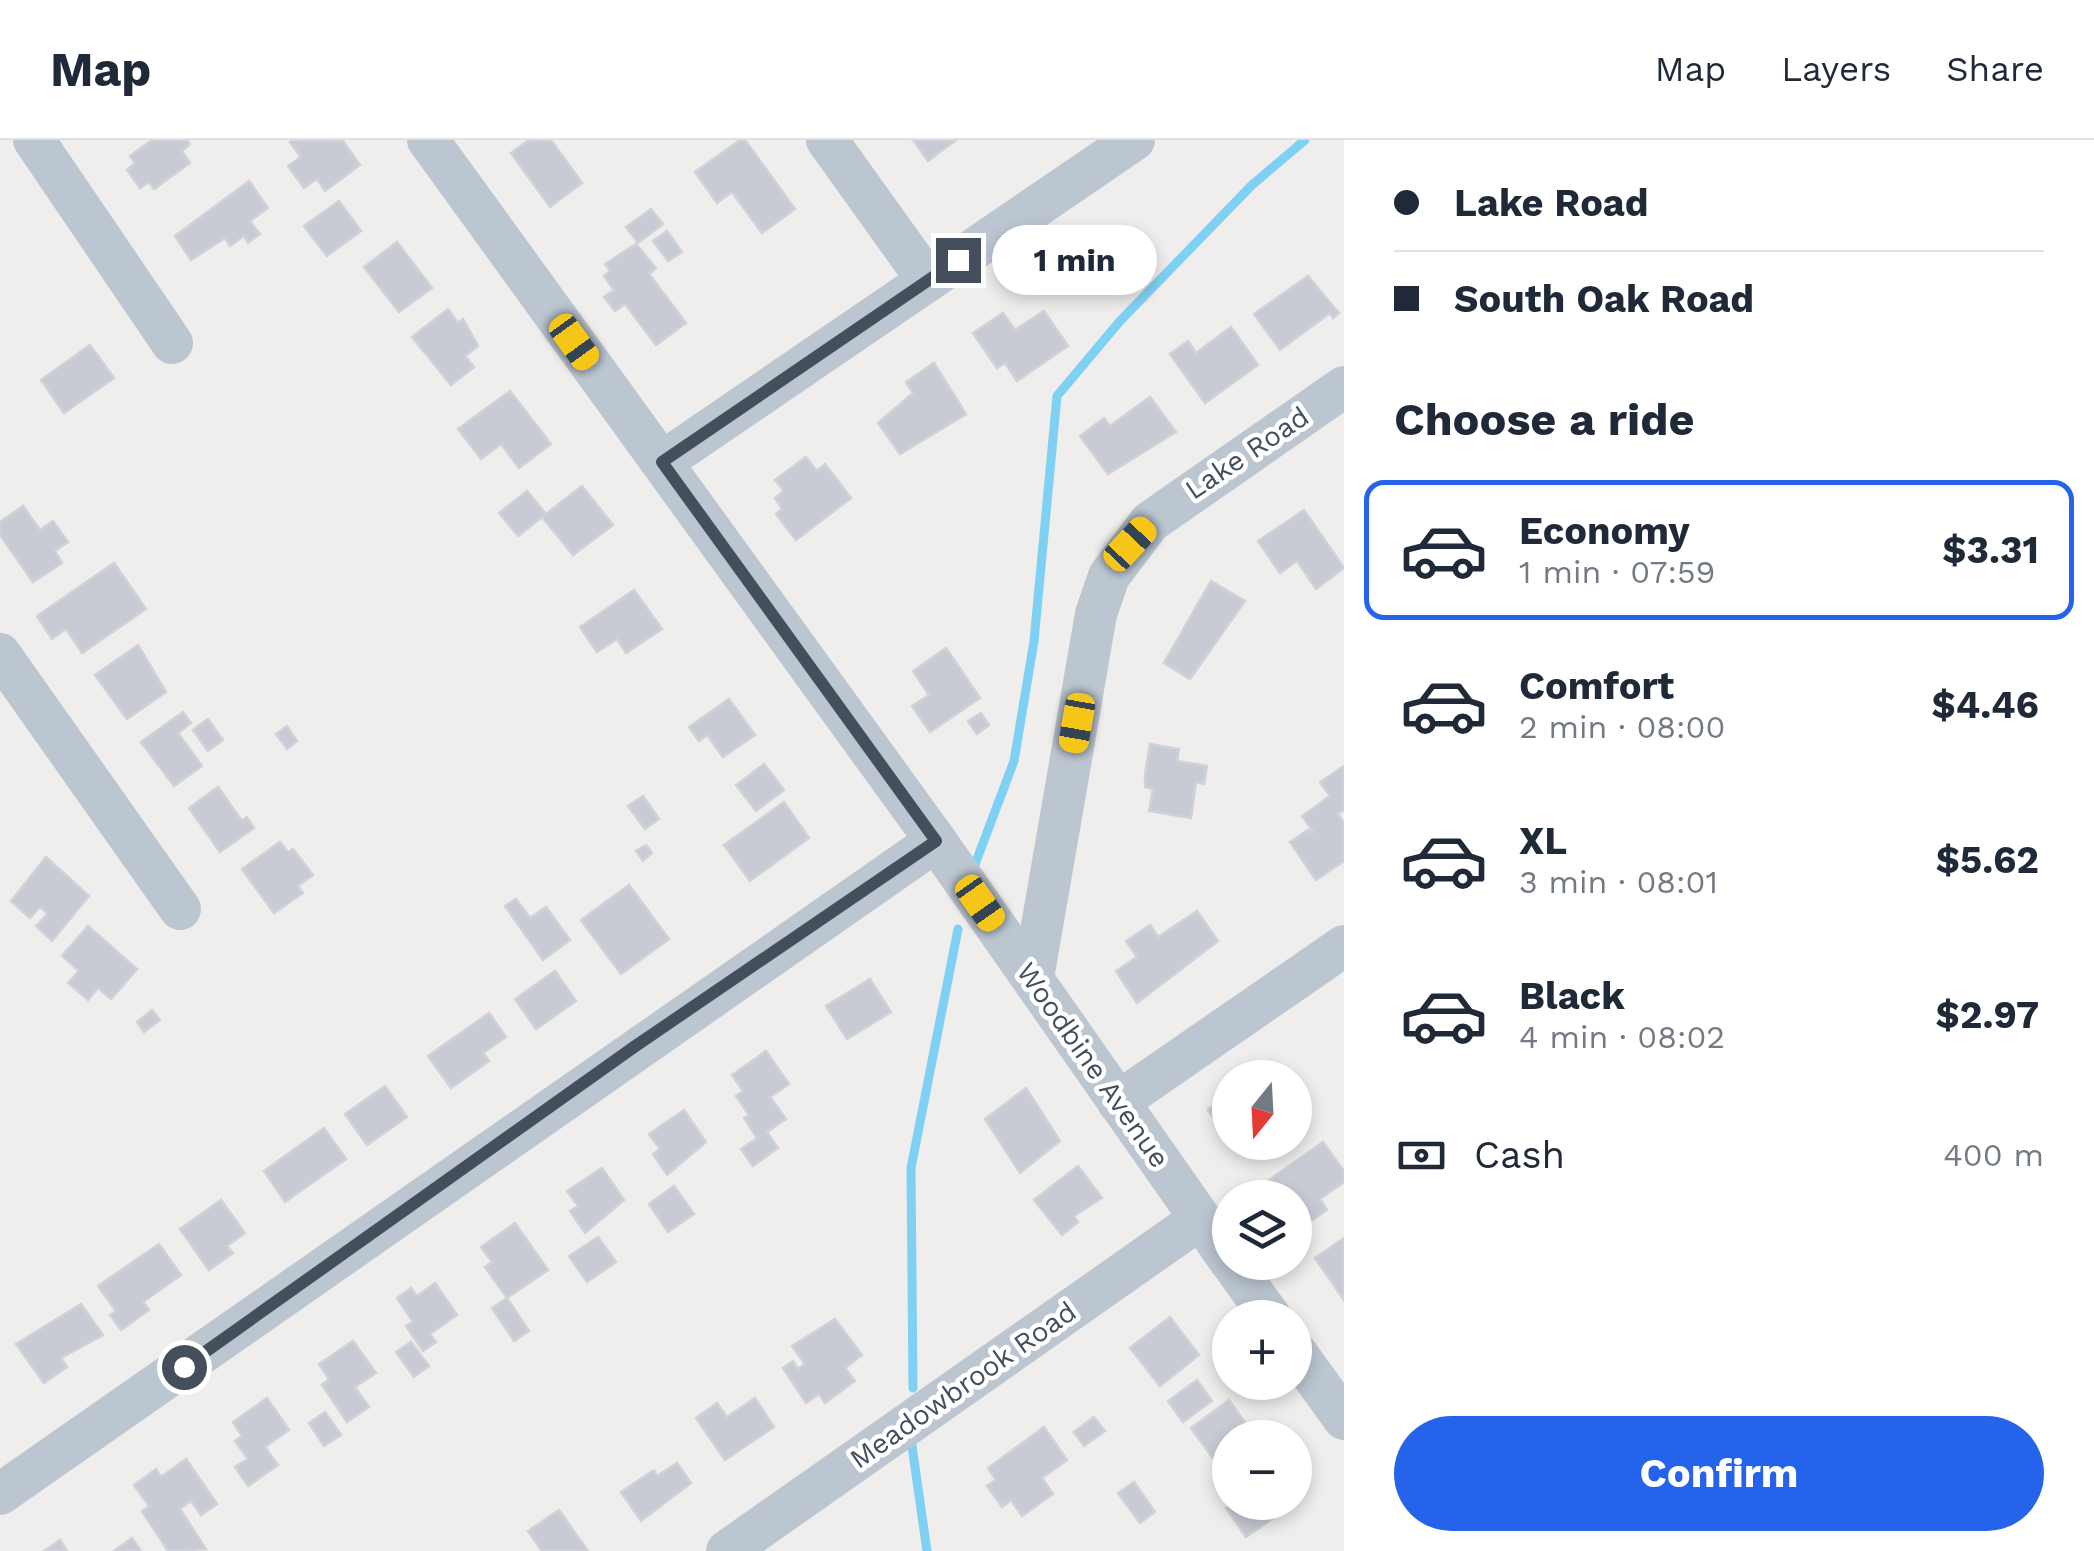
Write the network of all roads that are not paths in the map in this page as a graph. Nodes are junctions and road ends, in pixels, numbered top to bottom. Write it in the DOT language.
graph roads {
  1 [pos="34,140"];
  2 [pos="428,140"];
  3 [pos="827,140"];
  4 [pos="1134,140"];
  5 [pos="928,280"];
  6 [pos="172,343"];
  7 [pos="1344,386"];
  8 [pos="662,462"];
  9 [pos="0,654"];
  10 [pos="936,841"];
  11 [pos="180,908"];
  12 [pos="1344,946"];
  13 [pos="1033,978"];
  14 [pos="1118,1102"];
  15 [pos="1200,1220"];
  16 [pos="1212,1237"];
  17 [pos="1312,1376"];
  18 [pos="1344,1420"];
  19 [pos="0,1494"];
  20 [pos="727,1551"];
  1 -- 6 [label="street"];
  2 -- 8 [label="street, Woodbine Avenue"];
  3 -- 5 [label="street"];
  4 -- 5 [label="street"];
  5 -- 8 [label="street"];
  7 -- 13 [label="street, Lake Road"];
  8 -- 10 [label="street, Woodbine Avenue"];
  9 -- 11 [label="street"];
  10 -- 13 [label="street, Woodbine Avenue"];
  10 -- 19 [label="street"];
  12 -- 14 [label="street"];
  13 -- 14 [label="street, Woodbine Avenue"];
  14 -- 15 [label="street, Woodbine Avenue"];
  15 -- 16 [label="street, Woodbine Avenue"];
  15 -- 20 [label="street, Meadowbrook Road"];
  17 -- 18 [label="street"];
}
